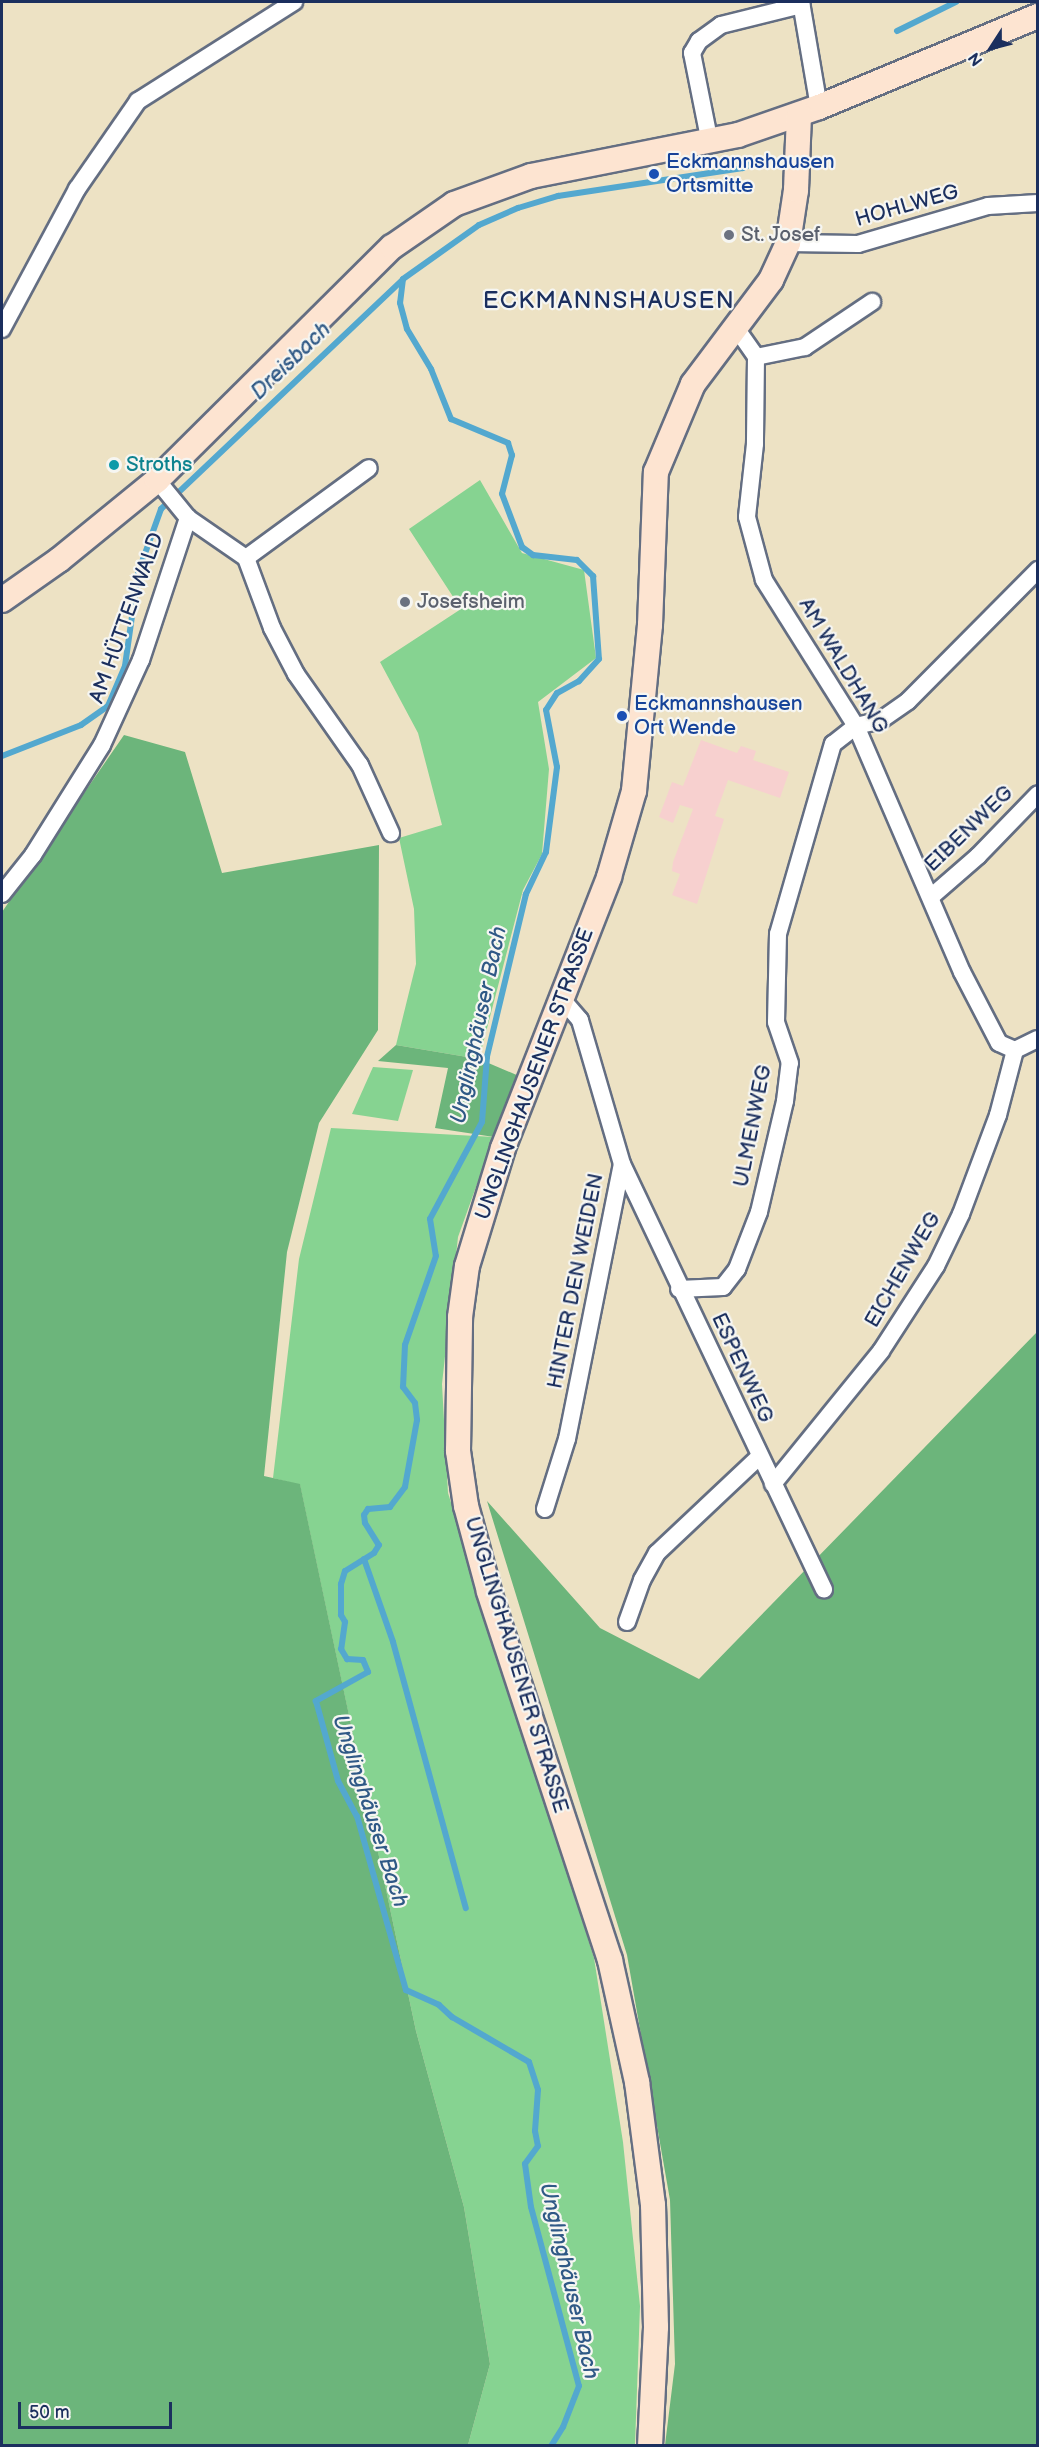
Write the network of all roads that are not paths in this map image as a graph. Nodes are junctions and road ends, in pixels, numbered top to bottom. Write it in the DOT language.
graph roads {
  1 [pos="294,2"];
  2 [pos="802,3"];
  3 [pos="1038,16"];
  4 [pos="809,111"];
  5 [pos="710,142"];
  6 [pos="1038,203"];
  7 [pos="789,243"];
  8 [pos="872,302"];
  9 [pos="736,328"];
  10 [pos="2,329"];
  11 [pos="756,357"];
  12 [pos="369,468"];
  13 [pos="161,485"];
  14 [pos="184,512"];
  15 [pos="246,558"];
  16 [pos="1038,570"];
  17 [pos="2,600"];
  18 [pos="856,726"];
  19 [pos="1038,794"];
  20 [pos="391,833"];
  21 [pos="2,894"];
  22 [pos="932,896"];
  23 [pos="561,998"];
  24 [pos="1038,1040"];
  25 [pos="1015,1050"];
  26 [pos="622,1164"];
  27 [pos="679,1289"];
  28 [pos="759,1457"];
  29 [pos="773,1484"];
  30 [pos="545,1509"];
  31 [pos="824,1590"];
  32 [pos="627,1622"];
  33 [pos="650,2445"];
  1 -- 10 [label="street"];
  2 -- 4 [label="street"];
  2 -- 5 [label="street"];
  3 -- 4 [label="main road"];
  4 -- 5 [label="main road"];
  4 -- 7 [label="main road, UNGLINGHAUSENER STRASSE"];
  5 -- 13 [label="main road"];
  6 -- 7 [label="street, HOHLWEG"];
  7 -- 9 [label="main road, UNGLINGHAUSENER STRASSE"];
  8 -- 11 [label="street"];
  9 -- 11 [label="street"];
  9 -- 23 [label="main road, UNGLINGHAUSENER STRASSE"];
  11 -- 18 [label="street, AM WALDHANG"];
  12 -- 15 [label="street"];
  13 -- 14 [label="street"];
  13 -- 17 [label="main road"];
  14 -- 15 [label="street"];
  14 -- 21 [label="street, AM HÜTTENWALD"];
  15 -- 20 [label="street"];
  16 -- 18 [label="street"];
  18 -- 22 [label="street, AM WALDHANG"];
  18 -- 27 [label="street, ULMENWEG"];
  19 -- 22 [label="street, EIBENWEG"];
  22 -- 25 [label="street, AM WALDHANG"];
  23 -- 26 [label="street, HINTER DEN WEIDEN"];
  23 -- 33 [label="main road, UNGLINGHAUSENER STRASSE"];
  24 -- 25 [label="street"];
  25 -- 29 [label="street, EICHENWEG"];
  26 -- 27 [label="street, ESPENWEG"];
  26 -- 30 [label="street, HINTER DEN WEIDEN"];
  27 -- 28 [label="street, ESPENWEG"];
  28 -- 29 [label="street, ESPENWEG"];
  28 -- 32 [label="street"];
  29 -- 31 [label="street, ESPENWEG"];
}
